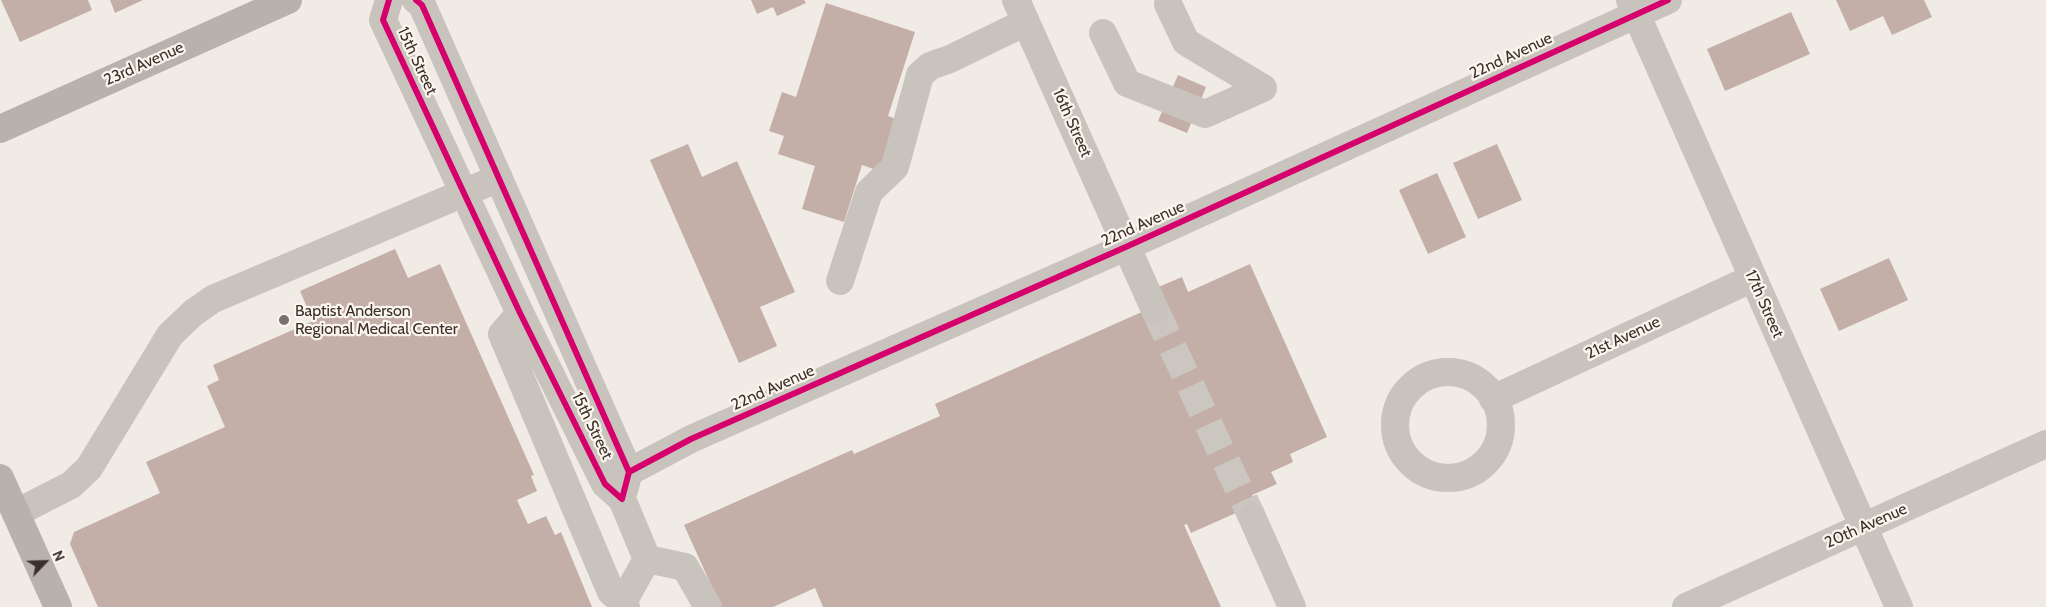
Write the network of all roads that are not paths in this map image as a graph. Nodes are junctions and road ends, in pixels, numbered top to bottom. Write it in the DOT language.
graph roads {
  1 [pos="288,0"];
  2 [pos="388,0"];
  3 [pos="416,0"];
  4 [pos="1668,0"];
  5 [pos="1168,4"];
  6 [pos="1633,7"];
  7 [pos="1021,11"];
  8 [pos="1103,34"];
  9 [pos="0,129"];
  10 [pos="499,178"];
  11 [pos="464,193"];
  12 [pos="1128,246"];
  13 [pos="1753,278"];
  14 [pos="840,281"];
  15 [pos="1155,310"];
  16 [pos="520,313"];
  17 [pos="1493,399"];
  18 [pos="2046,444"];
  19 [pos="629,472"];
  20 [pos="0,478"];
  21 [pos="622,499"];
  22 [pos="1252,516"];
  23 [pos="8,517"];
  24 [pos="1863,528"];
  25 [pos="647,559"];
  26 [pos="625,604"];
  27 [pos="58,607"];
  28 [pos="708,607"];
  29 [pos="1292,607"];
  30 [pos="1686,607"];
  31 [pos="1899,607"];
  1 -- 9 [label="main road, 23rd Avenue"];
  2 -- 11 [label="street, 15th Street"];
  3 -- 10 [label="street, 15th Street"];
  4 -- 6 [label="street, 22nd Avenue"];
  5 -- 8 [label="street"];
  6 -- 12 [label="street, 22nd Avenue"];
  6 -- 13 [label="street, 17th Street"];
  7 -- 12 [label="street, 16th Street"];
  7 -- 14 [label="street"];
  10 -- 11 [label="street"];
  10 -- 19 [label="street, 15th Street"];
  11 -- 16 [label="street, 15th Street"];
  11 -- 23 [label="street"];
  12 -- 15 [label="street, 16th Street"];
  12 -- 19 [label="street, 22nd Avenue"];
  13 -- 17 [label="street, 21st Avenue"];
  13 -- 24 [label="street, 17th Street"];
  16 -- 21 [label="street, 15th Street"];
  16 -- 26 [label="street"];
  18 -- 24 [label="street, 20th Avenue"];
  19 -- 21 [label="street, 15th Street"];
  20 -- 23 [label="main road"];
  21 -- 25 [label="street"];
  22 -- 29 [label="street"];
  23 -- 27 [label="main road"];
  24 -- 30 [label="street, 20th Avenue"];
  24 -- 31 [label="street, 17th Street"];
  25 -- 26 [label="street"];
  25 -- 28 [label="street"];
}
